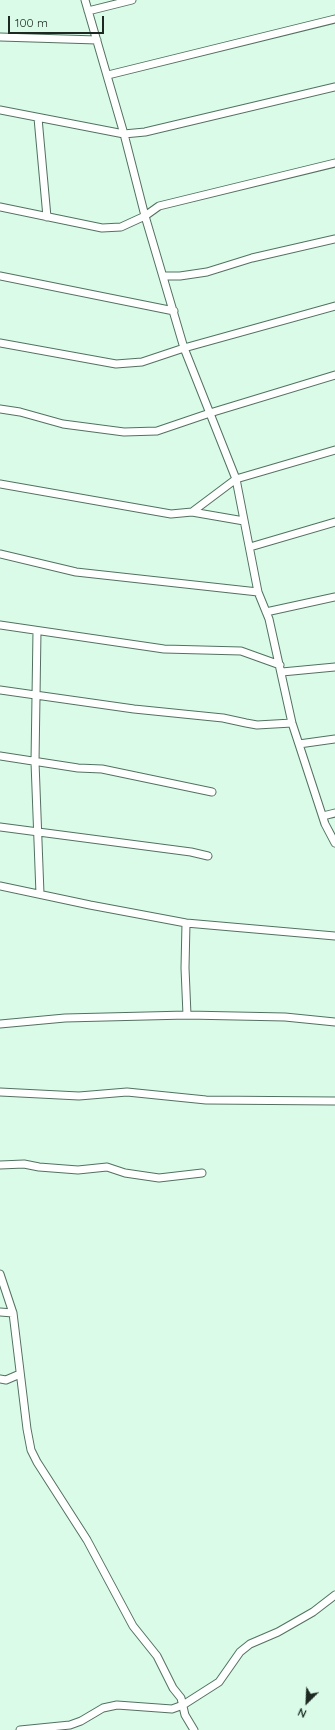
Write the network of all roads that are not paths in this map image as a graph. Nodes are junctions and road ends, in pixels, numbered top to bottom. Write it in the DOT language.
graph roads {
  1 [pos="85,0"];
  2 [pos="132,0"];
  3 [pos="88,12"];
  4 [pos="335,19"];
  5 [pos="0,37"];
  6 [pos="97,40"];
  7 [pos="108,75"];
  8 [pos="335,87"];
  9 [pos="0,110"];
  10 [pos="38,118"];
  11 [pos="124,134"];
  12 [pos="335,163"];
  13 [pos="0,207"];
  14 [pos="145,216"];
  15 [pos="47,217"];
  16 [pos="335,238"];
  17 [pos="0,276"];
  18 [pos="164,276"];
  19 [pos="335,306"];
  20 [pos="174,311"];
  21 [pos="0,343"];
  22 [pos="184,348"];
  23 [pos="335,375"];
  24 [pos="0,409"];
  25 [pos="210,413"];
  26 [pos="335,450"];
  27 [pos="236,479"];
  28 [pos="0,484"];
  29 [pos="192,512"];
  30 [pos="244,521"];
  31 [pos="335,522"];
  32 [pos="250,547"];
  33 [pos="0,554"];
  34 [pos="258,592"];
  35 [pos="335,597"];
  36 [pos="266,612"];
  37 [pos="0,625"];
  38 [pos="37,631"];
  39 [pos="335,667"];
  40 [pos="281,668"];
  41 [pos="0,690"];
  42 [pos="36,694"];
  43 [pos="292,723"];
  44 [pos="335,739"];
  45 [pos="299,744"];
  46 [pos="0,756"];
  47 [pos="35,762"];
  48 [pos="212,792"];
  49 [pos="335,813"];
  50 [pos="323,816"];
  51 [pos="0,827"];
  52 [pos="39,833"];
  53 [pos="335,843"];
  54 [pos="208,856"];
  55 [pos="0,886"];
  56 [pos="40,894"];
  57 [pos="186,922"];
  58 [pos="335,936"];
  59 [pos="187,1016"];
  60 [pos="335,1022"];
  61 [pos="0,1024"];
  62 [pos="0,1092"];
  63 [pos="335,1101"];
  64 [pos="0,1165"];
  65 [pos="202,1172"];
  66 [pos="0,1274"];
  67 [pos="0,1312"];
  68 [pos="13,1313"];
  69 [pos="20,1374"];
  70 [pos="0,1379"];
  71 [pos="335,1595"];
  72 [pos="183,1705"];
  73 [pos="20,1730"];
  74 [pos="194,1730"];
  1 -- 3 [label="street"];
  2 -- 3 [label="street"];
  3 -- 6 [label="street"];
  4 -- 7 [label="street"];
  5 -- 6 [label="street"];
  6 -- 7 [label="street"];
  7 -- 11 [label="street"];
  8 -- 11 [label="street"];
  9 -- 10 [label="street"];
  10 -- 11 [label="street"];
  10 -- 15 [label="street"];
  11 -- 14 [label="street"];
  12 -- 14 [label="street"];
  13 -- 15 [label="street"];
  14 -- 15 [label="street"];
  14 -- 18 [label="street"];
  16 -- 18 [label="street"];
  17 -- 20 [label="street"];
  18 -- 20 [label="street"];
  19 -- 22 [label="street"];
  20 -- 22 [label="street"];
  21 -- 22 [label="street"];
  22 -- 25 [label="street"];
  23 -- 25 [label="street"];
  24 -- 25 [label="street"];
  25 -- 27 [label="street"];
  26 -- 27 [label="street"];
  27 -- 29 [label="street"];
  27 -- 30 [label="street"];
  28 -- 29 [label="street"];
  29 -- 30 [label="street"];
  30 -- 32 [label="street"];
  31 -- 32 [label="street"];
  32 -- 34 [label="street"];
  33 -- 34 [label="street"];
  34 -- 36 [label="street"];
  35 -- 36 [label="street"];
  36 -- 40 [label="street"];
  37 -- 38 [label="street"];
  38 -- 40 [label="street"];
  38 -- 42 [label="street"];
  39 -- 40 [label="street"];
  40 -- 43 [label="street"];
  41 -- 42 [label="street"];
  42 -- 43 [label="street"];
  42 -- 47 [label="street"];
  43 -- 45 [label="street"];
  44 -- 45 [label="street"];
  45 -- 50 [label="street"];
  46 -- 47 [label="street"];
  47 -- 48 [label="street"];
  47 -- 52 [label="street"];
  49 -- 50 [label="street"];
  50 -- 53 [label="street"];
  51 -- 52 [label="street"];
  52 -- 54 [label="street"];
  52 -- 56 [label="street"];
  55 -- 56 [label="street"];
  56 -- 57 [label="street"];
  57 -- 58 [label="street"];
  57 -- 59 [label="street"];
  59 -- 60 [label="street"];
  59 -- 61 [label="street"];
  62 -- 63 [label="street"];
  64 -- 65 [label="street"];
  66 -- 68 [label="street"];
  67 -- 68 [label="street"];
  68 -- 69 [label="street"];
  69 -- 70 [label="street"];
  69 -- 72 [label="street"];
  71 -- 72 [label="street"];
  72 -- 73 [label="street"];
  72 -- 74 [label="street"];
}
